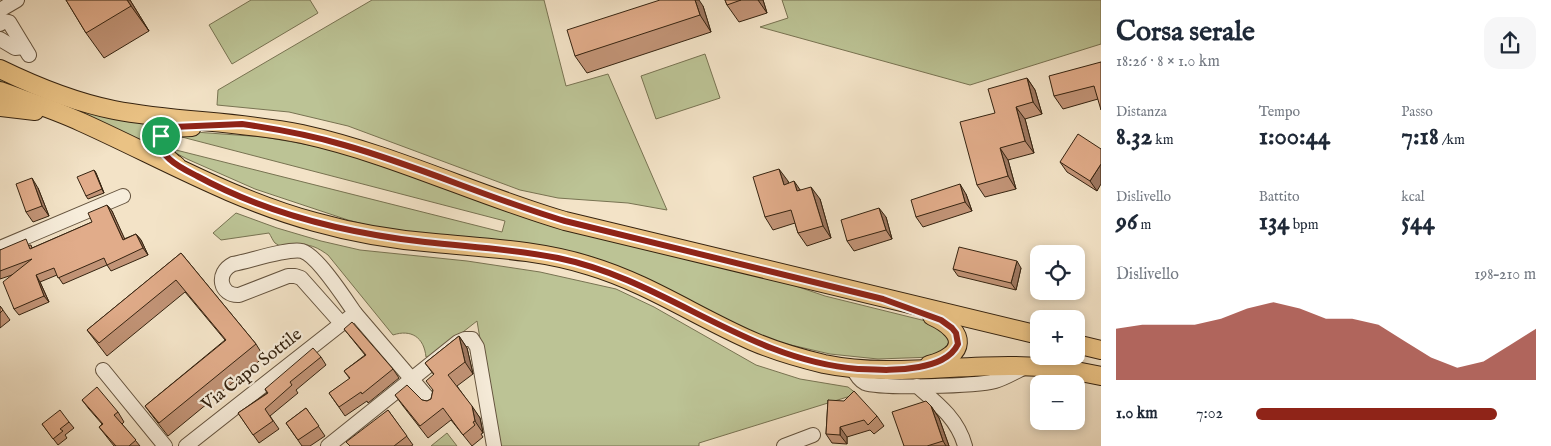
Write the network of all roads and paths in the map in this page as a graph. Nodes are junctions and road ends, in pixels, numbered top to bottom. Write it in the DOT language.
graph roads {
  1 [pos="17,0"];
  2 [pos="0,10"];
  3 [pos="0,24"];
  4 [pos="0,39"];
  5 [pos="0,69"];
  6 [pos="0,91"];
  7 [pos="0,107"];
  8 [pos="63,114"];
  9 [pos="242,124"];
  10 [pos="216,186"];
  11 [pos="123,196"];
  12 [pos="0,248"];
  13 [pos="883,299"];
  14 [pos="356,313"];
  15 [pos="341,323"];
  16 [pos="1030,334"];
  17 [pos="1085,346"];
  18 [pos="1101,350"];
  19 [pos="1027,366"];
  20 [pos="853,368"];
  21 [pos="103,370"];
  22 [pos="896,370"];
  23 [pos="1101,376"];
  24 [pos="412,380"];
  25 [pos="955,384"];
  26 [pos="917,386"];
  27 [pos="433,404"];
  28 [pos="949,416"];
  29 [pos="813,435"];
  30 [pos="165,446"];
  31 [pos="186,446"];
  32 [pos="328,446"];
  33 [pos="494,446"];
  34 [pos="784,446"];
  35 [pos="965,446"];
  1 -- 2 [label="street"];
  3 -- 4 [label="street"];
  5 -- 9 [label="main road"];
  6 -- 8 [label="main road"];
  7 -- 8 [label="main road"];
  8 -- 10 [label="main road"];
  9 -- 10 [label="main road"];
  9 -- 13 [label="main road"];
  10 -- 20 [label="main road"];
  11 -- 12 [label="street"];
  13 -- 16 [label="main road"];
  13 -- 22 [label="main road"];
  14 -- 15 [label="street, Via Capo Sottile"];
  14 -- 15 [label="street"];
  14 -- 24 [label="street"];
  15 -- 31 [label="street, Via Capo Sottile"];
  17 -- 18 [label="main road"];
  19 -- 22 [label="main road"];
  19 -- 23 [label="main road"];
  19 -- 25 [label="street"];
  20 -- 22 [label="main road"];
  20 -- 26 [label="street"];
  21 -- 30 [label="street"];
  24 -- 27 [label="street"];
  24 -- 32 [label="street"];
  24 -- 33 [label="street"];
  25 -- 26 [label="street"];
  25 -- 28 [label="street"];
  26 -- 28 [label="street"];
  28 -- 35 [label="street"];
  29 -- 34 [label="street"];
}
